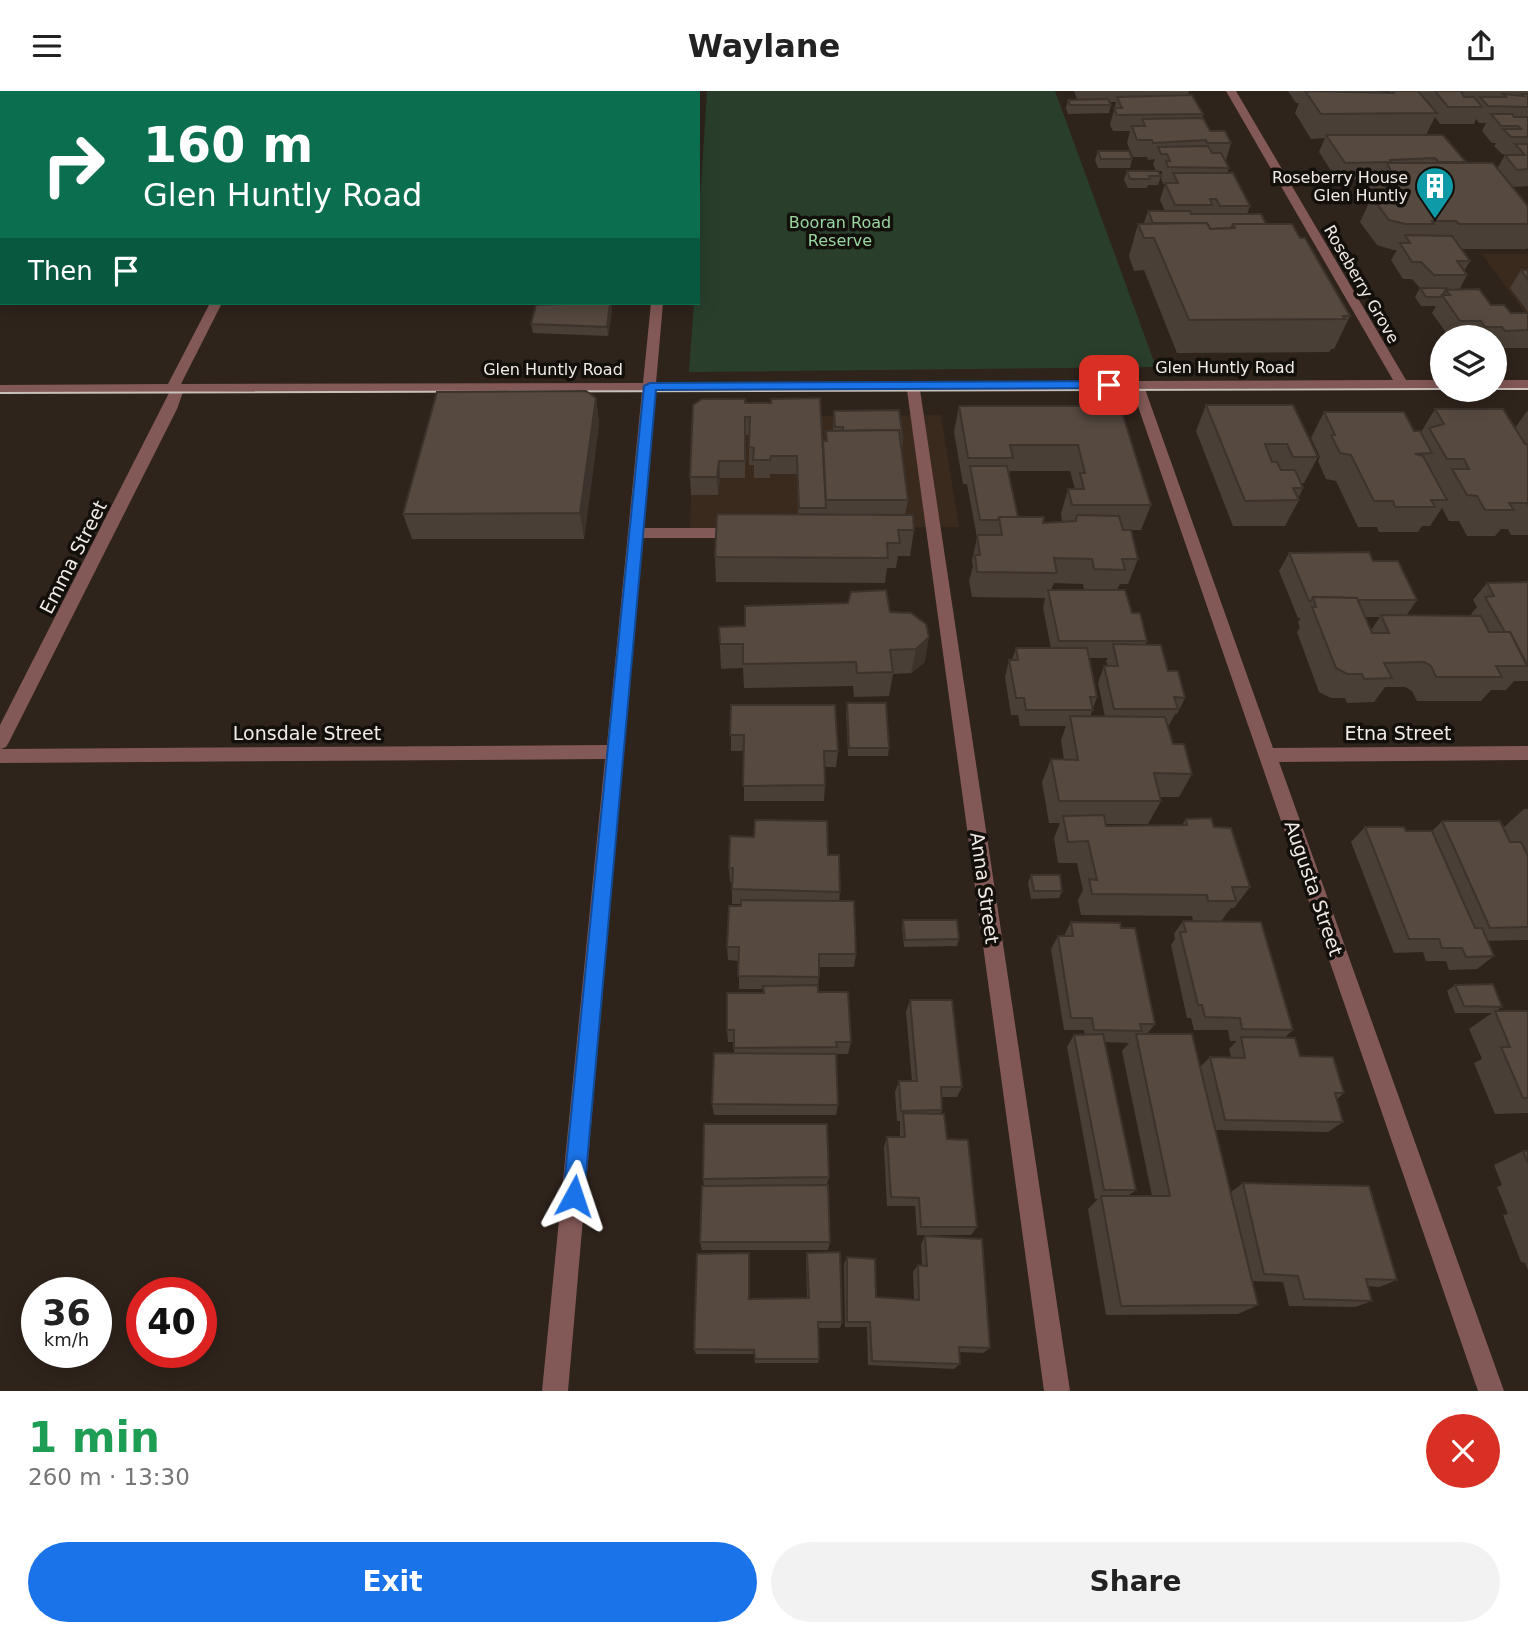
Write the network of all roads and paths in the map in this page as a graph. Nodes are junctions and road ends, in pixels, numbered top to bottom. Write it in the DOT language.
graph roads {
  1 [pos="1231,91"];
  2 [pos="215,305"];
  3 [pos="657,305"];
  4 [pos="1402,384"];
  5 [pos="1430,384"];
  6 [pos="1507,384"];
  7 [pos="1528,384"];
  8 [pos="1137,385"];
  9 [pos="650,386"];
  10 [pos="913,386"];
  11 [pos="175,388"];
  12 [pos="0,389"];
  13 [pos="635,533"];
  14 [pos="754,533"];
  15 [pos="0,742"];
  16 [pos="615,751"];
  17 [pos="1528,753"];
  18 [pos="1268,755"];
  19 [pos="0,756"];
  20 [pos="555,1391"];
  21 [pos="1057,1391"];
  22 [pos="1490,1391"];
  1 -- 4 [label="street, Roseberry Grove"];
  2 -- 11 [label="street, Emma Street"];
  3 -- 9 [label="street"];
  4 -- 5 [label="street, Glen Huntly Road"];
  4 -- 8 [label="street, Glen Huntly Road"];
  6 -- 7 [label="street"];
  8 -- 10 [label="street, Glen Huntly Road"];
  8 -- 18 [label="street, Augusta Street"];
  9 -- 10 [label="street, Glen Huntly Road"];
  9 -- 11 [label="street, Glen Huntly Road"];
  9 -- 13 [label="street"];
  10 -- 21 [label="street, Anna Street"];
  11 -- 12 [label="street, Glen Huntly Road"];
  11 -- 15 [label="street, Emma Street"];
  13 -- 14 [label="street"];
  13 -- 16 [label="street"];
  16 -- 19 [label="street, Lonsdale Street"];
  16 -- 20 [label="street"];
  17 -- 18 [label="street, Etna Street"];
  18 -- 22 [label="street, Augusta Street"];
}
